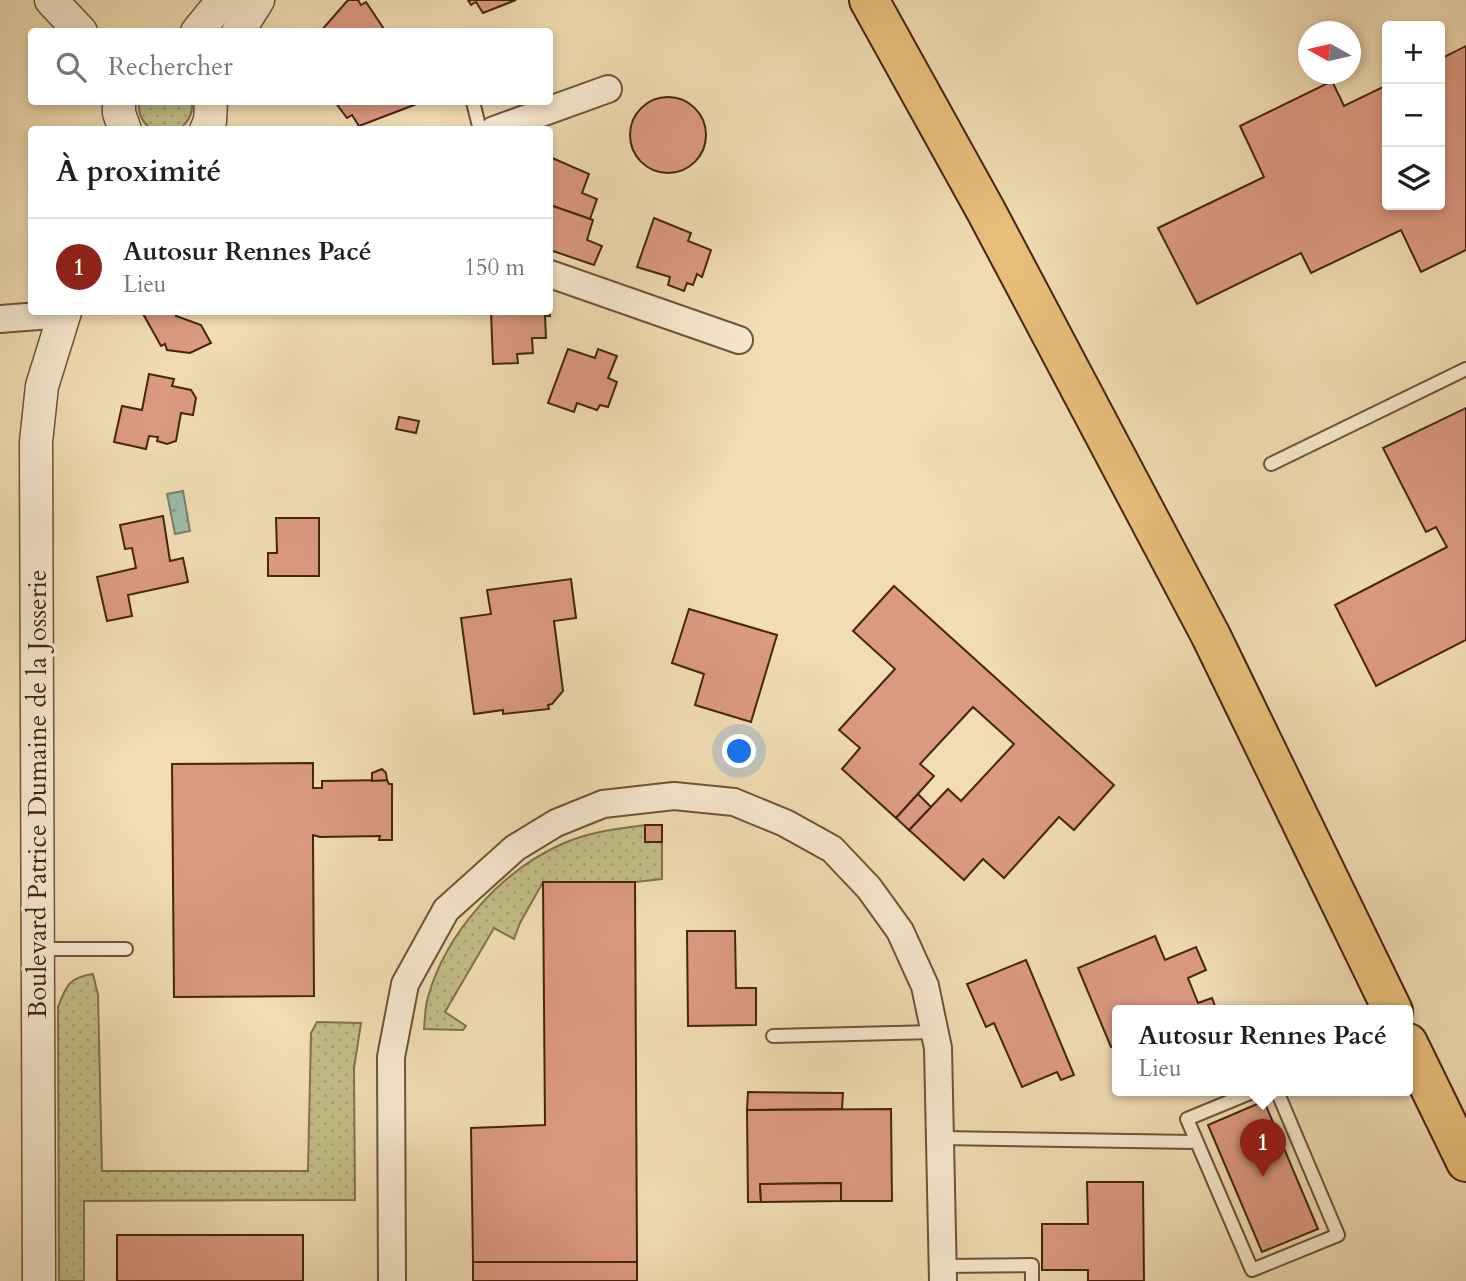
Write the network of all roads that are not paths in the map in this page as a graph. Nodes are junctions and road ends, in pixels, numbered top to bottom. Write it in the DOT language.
graph roads {
  1 [pos="44,0"];
  2 [pos="51,0"];
  3 [pos="223,0"];
  4 [pos="258,0"];
  5 [pos="869,0"];
  6 [pos="53,28"];
  7 [pos="76,28"];
  8 [pos="200,28"];
  9 [pos="240,28"];
  10 [pos="608,89"];
  11 [pos="211,105"];
  12 [pos="474,105"];
  13 [pos="208,126"];
  14 [pos="479,126"];
  15 [pos="504,126"];
  16 [pos="553,275"];
  17 [pos="43,315"];
  18 [pos="63,315"];
  19 [pos="0,319"];
  20 [pos="739,340"];
  21 [pos="1466,369"];
  22 [pos="1271,464"];
  23 [pos="126,948"];
  24 [pos="38,949"];
  25 [pos="1390,1005"];
  26 [pos="935,1032"];
  27 [pos="773,1036"];
  28 [pos="1413,1053"];
  29 [pos="1243,1096"];
  30 [pos="1280,1096"];
  31 [pos="940,1138"];
  32 [pos="1195,1142"];
  33 [pos="1466,1162"];
  34 [pos="943,1274"];
  35 [pos="39,1281"];
  36 [pos="392,1281"];
  37 [pos="1032,1281"];
  1 -- 6 [label="street"];
  2 -- 7 [label="street"];
  3 -- 8 [label="street"];
  4 -- 9 [label="street"];
  5 -- 25 [label="main road"];
  10 -- 15 [label="street"];
  11 -- 13 [label="street"];
  12 -- 14 [label="lane"];
  16 -- 20 [label="street"];
  17 -- 19 [label="street"];
  18 -- 24 [label="street, Boulevard Patrice Dumaine de la Josserie"];
  21 -- 22 [label="lane"];
  23 -- 24 [label="lane"];
  24 -- 35 [label="street, Boulevard Patrice Dumaine de la Josserie"];
  26 -- 27 [label="lane"];
  26 -- 31 [label="street"];
  26 -- 36 [label="street"];
  28 -- 33 [label="main road"];
  29 -- 32 [label="lane"];
  30 -- 32 [label="lane"];
  31 -- 32 [label="lane"];
  31 -- 34 [label="street"];
  34 -- 37 [label="lane"];
}
